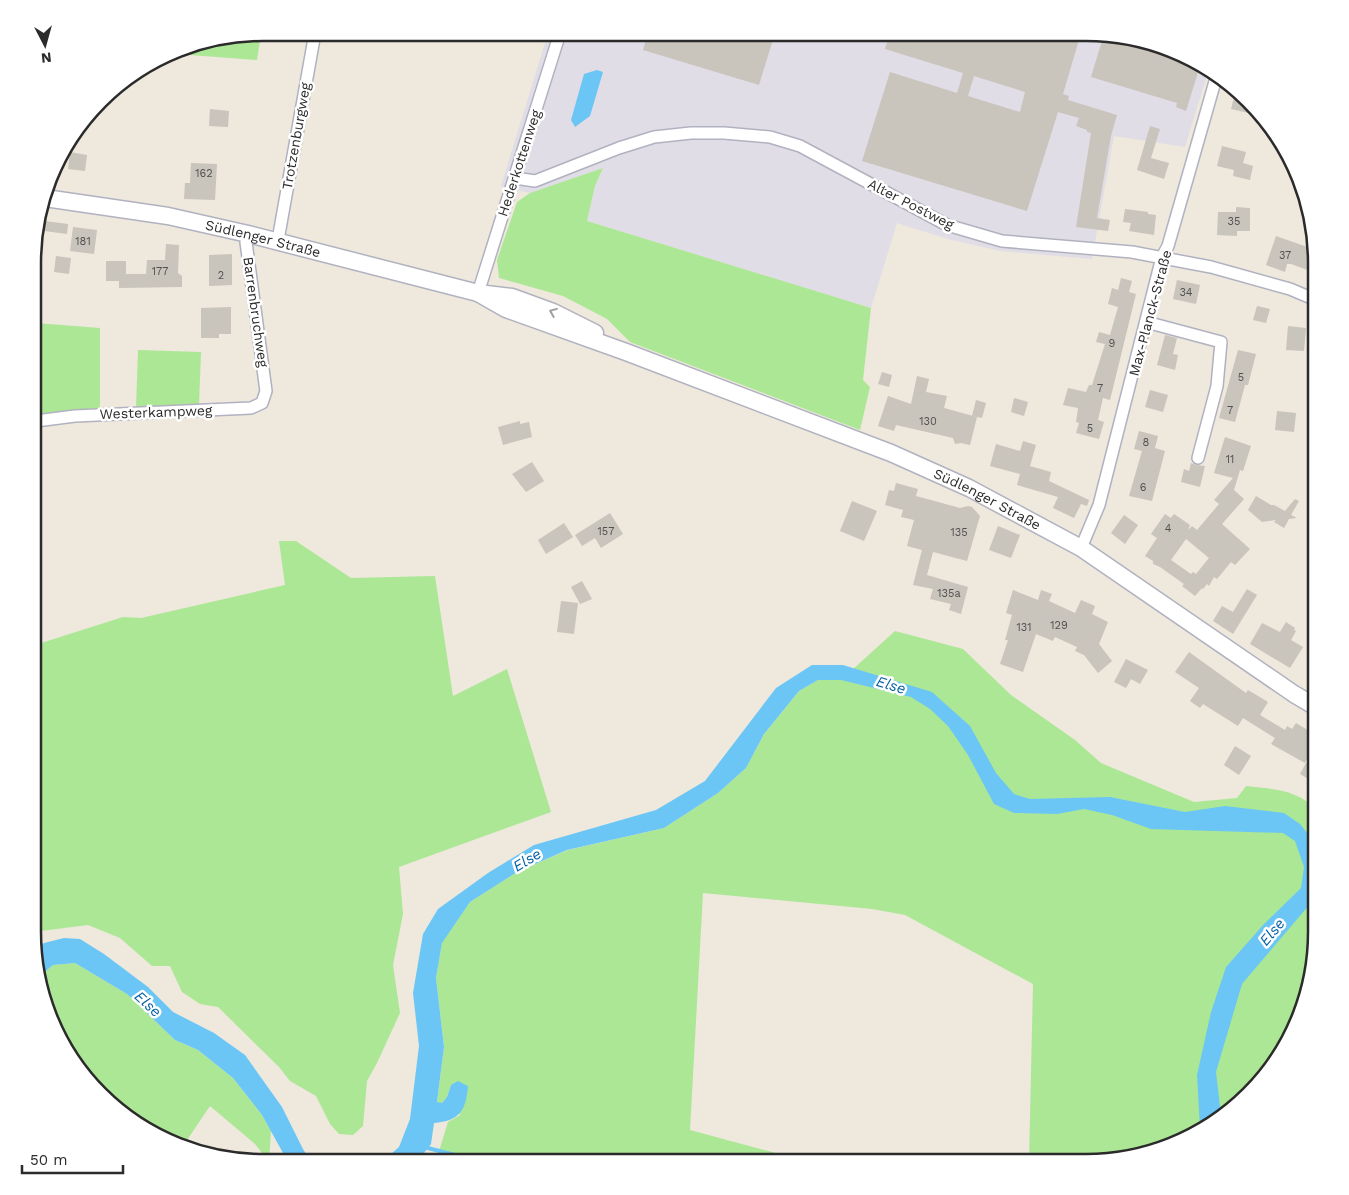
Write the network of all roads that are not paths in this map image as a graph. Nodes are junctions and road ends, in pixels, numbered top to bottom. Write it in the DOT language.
graph roads {
  1 [pos="313,41"];
  2 [pos="558,41"];
  3 [pos="1215,83"];
  4 [pos="515,178"];
  5 [pos="51,199"];
  6 [pos="248,234"];
  7 [pos="278,240"];
  8 [pos="1162,258"];
  9 [pos="478,293"];
  10 [pos="1308,297"];
  11 [pos="1146,322"];
  12 [pos="266,391"];
  13 [pos="41,420"];
  14 [pos="1198,458"];
  15 [pos="1081,548"];
  16 [pos="1308,702"];
  1 -- 7 [label="street, Trotzenburgweg"];
  2 -- 4 [label="street, Hederkottenweg"];
  3 -- 8 [label="street, Max-Planck-Straße"];
  4 -- 8 [label="street, Alter Postweg"];
  4 -- 9 [label="street, Hederkottenweg"];
  5 -- 6 [label="main road, Südlenger Straße"];
  6 -- 7 [label="main road, Südlenger Straße"];
  6 -- 12 [label="street, Barrenbruchweg"];
  7 -- 9 [label="main road, Südlenger Straße"];
  8 -- 10 [label="street, Alter Postweg"];
  8 -- 11 [label="street, Max-Planck-Straße"];
  9 -- 15 [label="main road, Südlenger Straße"];
  11 -- 14 [label="street"];
  11 -- 15 [label="street, Max-Planck-Straße"];
  12 -- 13 [label="street, Westerkampweg"];
  15 -- 16 [label="main road, Südlenger Straße"];
}
